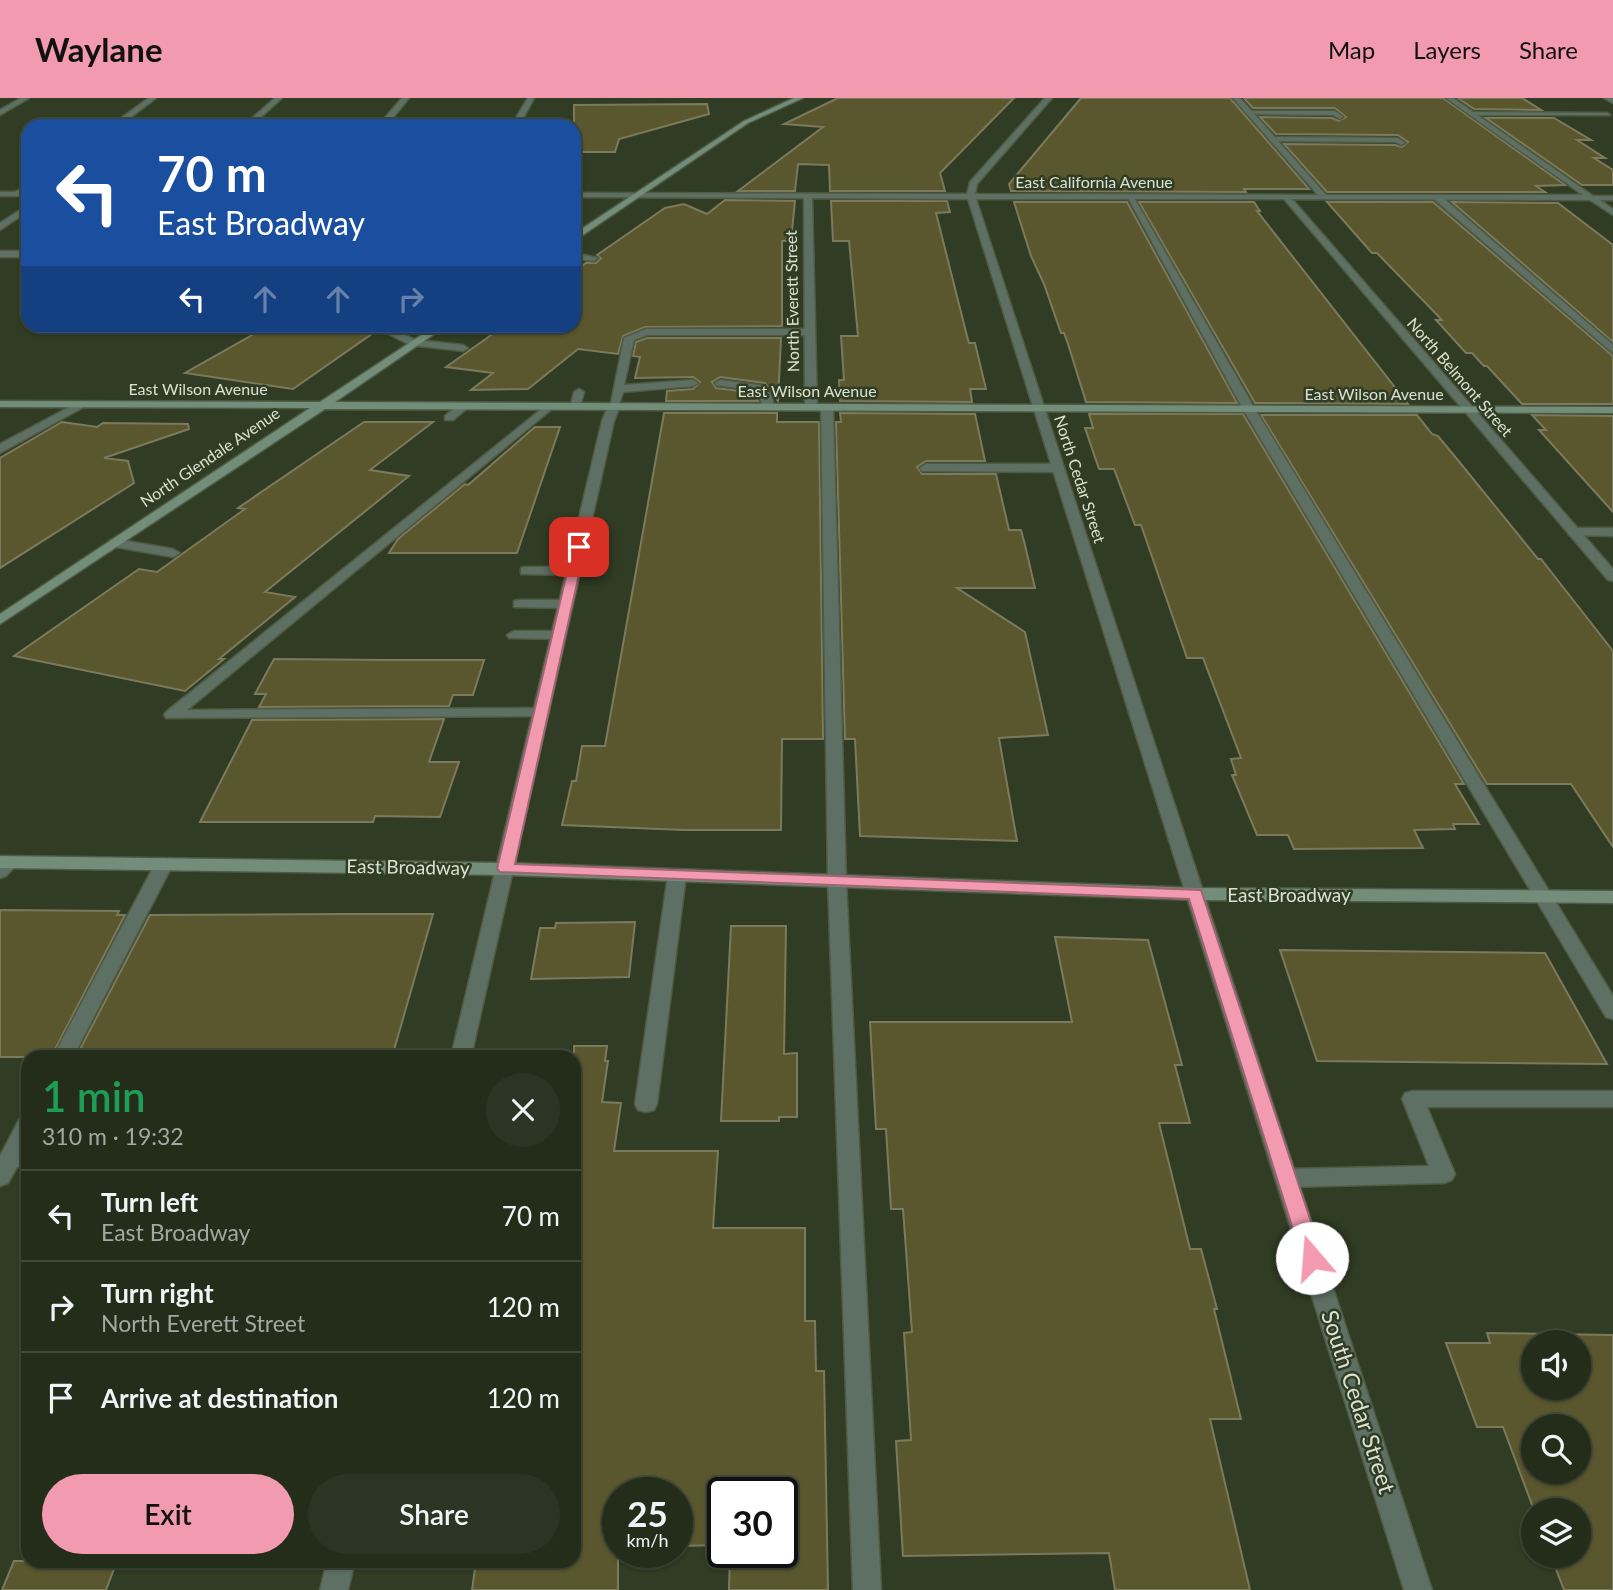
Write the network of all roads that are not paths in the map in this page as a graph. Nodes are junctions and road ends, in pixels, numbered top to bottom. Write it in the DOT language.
graph roads {
  1 [pos="26,98"];
  2 [pos="153,98"];
  3 [pos="279,98"];
  4 [pos="406,98"];
  5 [pos="531,98"];
  6 [pos="800,98"];
  7 [pos="1049,98"];
  8 [pos="1236,98"];
  9 [pos="1449,98"];
  10 [pos="1607,98"];
  11 [pos="1613,102"];
  12 [pos="0,113"];
  13 [pos="1250,113"];
  14 [pos="1472,114"];
  15 [pos="1607,115"];
  16 [pos="1340,117"];
  17 [pos="124,119"];
  18 [pos="255,119"];
  19 [pos="388,119"];
  20 [pos="518,119"];
  21 [pos="1273,139"];
  22 [pos="1401,143"];
  23 [pos="21,192"];
  24 [pos="0,194"];
  25 [pos="18,194"];
  26 [pos="581,195"];
  27 [pos="639,195"];
  28 [pos="808,196"];
  29 [pos="971,197"];
  30 [pos="1129,197"];
  31 [pos="1286,197"];
  32 [pos="1324,197"];
  33 [pos="1438,198"];
  34 [pos="1592,198"];
  35 [pos="1613,198"];
  36 [pos="21,212"];
  37 [pos="1613,213"];
  38 [pos="0,227"];
  39 [pos="581,233"];
  40 [pos="0,254"];
  41 [pos="21,254"];
  42 [pos="581,257"];
  43 [pos="594,258"];
  44 [pos="810,332"];
  45 [pos="393,333"];
  46 [pos="430,333"];
  47 [pos="414,343"];
  48 [pos="463,348"];
  49 [pos="1613,350"];
  50 [pos="693,383"];
  51 [pos="720,383"];
  52 [pos="618,388"];
  53 [pos="579,392"];
  54 [pos="0,404"];
  55 [pos="83,404"];
  56 [pos="319,405"];
  57 [pos="465,405"];
  58 [pos="549,406"];
  59 [pos="575,406"];
  60 [pos="614,406"];
  61 [pos="768,407"];
  62 [pos="819,407"];
  63 [pos="1039,408"];
  64 [pos="1249,409"];
  65 [pos="1467,410"];
  66 [pos="1613,410"];
  67 [pos="449,418"];
  68 [pos="0,449"];
  69 [pos="926,468"];
  70 [pos="1058,468"];
  71 [pos="1574,532"];
  72 [pos="1613,532"];
  73 [pos="115,542"];
  74 [pos="173,553"];
  75 [pos="526,571"];
  76 [pos="574,571"];
  77 [pos="1613,576"];
  78 [pos="519,604"];
  79 [pos="566,604"];
  80 [pos="0,620"];
  81 [pos="514,635"];
  82 [pos="559,635"];
  83 [pos="541,713"];
  84 [pos="164,864"];
  85 [pos="4,866"];
  86 [pos="506,869"];
  87 [pos="677,875"];
  88 [pos="838,881"];
  89 [pos="1196,894"];
  90 [pos="1544,896"];
  91 [pos="1613,897"];
  92 [pos="1613,1012"];
  93 [pos="67,1050"];
  94 [pos="463,1050"];
  95 [pos="1613,1099"];
  96 [pos="646,1104"];
  97 [pos="21,1143"];
  98 [pos="13,1164"];
  99 [pos="1287,1178"];
  100 [pos="339,1568"];
  101 [pos="334,1590"];
  102 [pos="867,1590"];
  103 [pos="1418,1590"];
  1 -- 12 [label="street"];
  2 -- 17 [label="street"];
  3 -- 18 [label="street"];
  4 -- 19 [label="street"];
  5 -- 20 [label="street"];
  6 -- 27 [label="main road"];
  7 -- 29 [label="street"];
  8 -- 13 [label="street"];
  9 -- 14 [label="street"];
  10 -- 11 [label="street"];
  13 -- 16 [label="street"];
  13 -- 21 [label="street"];
  14 -- 15 [label="street"];
  14 -- 34 [label="street"];
  21 -- 22 [label="street"];
  21 -- 32 [label="street"];
  23 -- 25 [label="street"];
  24 -- 25 [label="street"];
  26 -- 27 [label="street, East California Avenue"];
  27 -- 28 [label="street, East California Avenue"];
  27 -- 39 [label="main road"];
  28 -- 29 [label="street, East California Avenue"];
  28 -- 44 [label="street, North Everett Street"];
  29 -- 30 [label="street, East California Avenue"];
  29 -- 63 [label="street, North Cedar Street"];
  30 -- 31 [label="street, East California Avenue"];
  30 -- 64 [label="street"];
  31 -- 32 [label="street, East California Avenue"];
  31 -- 65 [label="street, North Belmont Street"];
  32 -- 33 [label="street, East California Avenue"];
  33 -- 34 [label="street, East California Avenue"];
  33 -- 49 [label="street"];
  34 -- 35 [label="street, East California Avenue"];
  34 -- 37 [label="street"];
  36 -- 38 [label="street"];
  40 -- 41 [label="street"];
  42 -- 43 [label="street"];
  44 -- 52 [label="street"];
  44 -- 62 [label="street, North Everett Street"];
  45 -- 47 [label="street"];
  46 -- 47 [label="main road, North Glendale Avenue"];
  47 -- 48 [label="street"];
  47 -- 56 [label="main road, North Glendale Avenue"];
  50 -- 52 [label="street"];
  51 -- 61 [label="street"];
  52 -- 60 [label="street"];
  53 -- 59 [label="street"];
  54 -- 55 [label="main road, East Wilson Avenue"];
  55 -- 56 [label="main road, East Wilson Avenue"];
  55 -- 68 [label="street"];
  56 -- 57 [label="main road, East Wilson Avenue"];
  56 -- 73 [label="main road, North Glendale Avenue"];
  57 -- 58 [label="main road, East Wilson Avenue"];
  57 -- 67 [label="street"];
  58 -- 59 [label="main road, East Wilson Avenue"];
  58 -- 83 [label="street"];
  59 -- 60 [label="main road, East Wilson Avenue"];
  60 -- 61 [label="main road, East Wilson Avenue"];
  60 -- 76 [label="street"];
  61 -- 62 [label="main road, East Wilson Avenue"];
  62 -- 63 [label="main road, East Wilson Avenue"];
  62 -- 88 [label="street, North Everett Street"];
  63 -- 64 [label="main road, East Wilson Avenue"];
  63 -- 70 [label="street, North Cedar Street"];
  64 -- 65 [label="main road, East Wilson Avenue"];
  64 -- 90 [label="street"];
  65 -- 66 [label="main road, East Wilson Avenue"];
  65 -- 71 [label="street, North Belmont Street"];
  69 -- 70 [label="street"];
  70 -- 89 [label="street, North Cedar Street"];
  71 -- 72 [label="street"];
  71 -- 77 [label="street, North Belmont Street"];
  73 -- 74 [label="street"];
  73 -- 80 [label="main road, North Glendale Avenue"];
  75 -- 76 [label="street"];
  76 -- 79 [label="street"];
  78 -- 79 [label="street"];
  79 -- 82 [label="street"];
  81 -- 82 [label="street"];
  82 -- 83 [label="street"];
  83 -- 86 [label="street"];
  84 -- 85 [label="main road, East Broadway"];
  84 -- 86 [label="main road, East Broadway"];
  84 -- 93 [label="street"];
  86 -- 87 [label="main road, East Broadway"];
  86 -- 94 [label="street"];
  87 -- 88 [label="main road, East Broadway"];
  87 -- 96 [label="street"];
  88 -- 89 [label="main road, East Broadway"];
  88 -- 102 [label="street, North Everett Street"];
  89 -- 90 [label="main road, East Broadway"];
  89 -- 99 [label="street, South Cedar Street"];
  90 -- 91 [label="main road, East Broadway"];
  90 -- 92 [label="street"];
  95 -- 99 [label="street"];
  97 -- 98 [label="street"];
  99 -- 103 [label="street, South Cedar Street"];
  100 -- 101 [label="street"];
}
